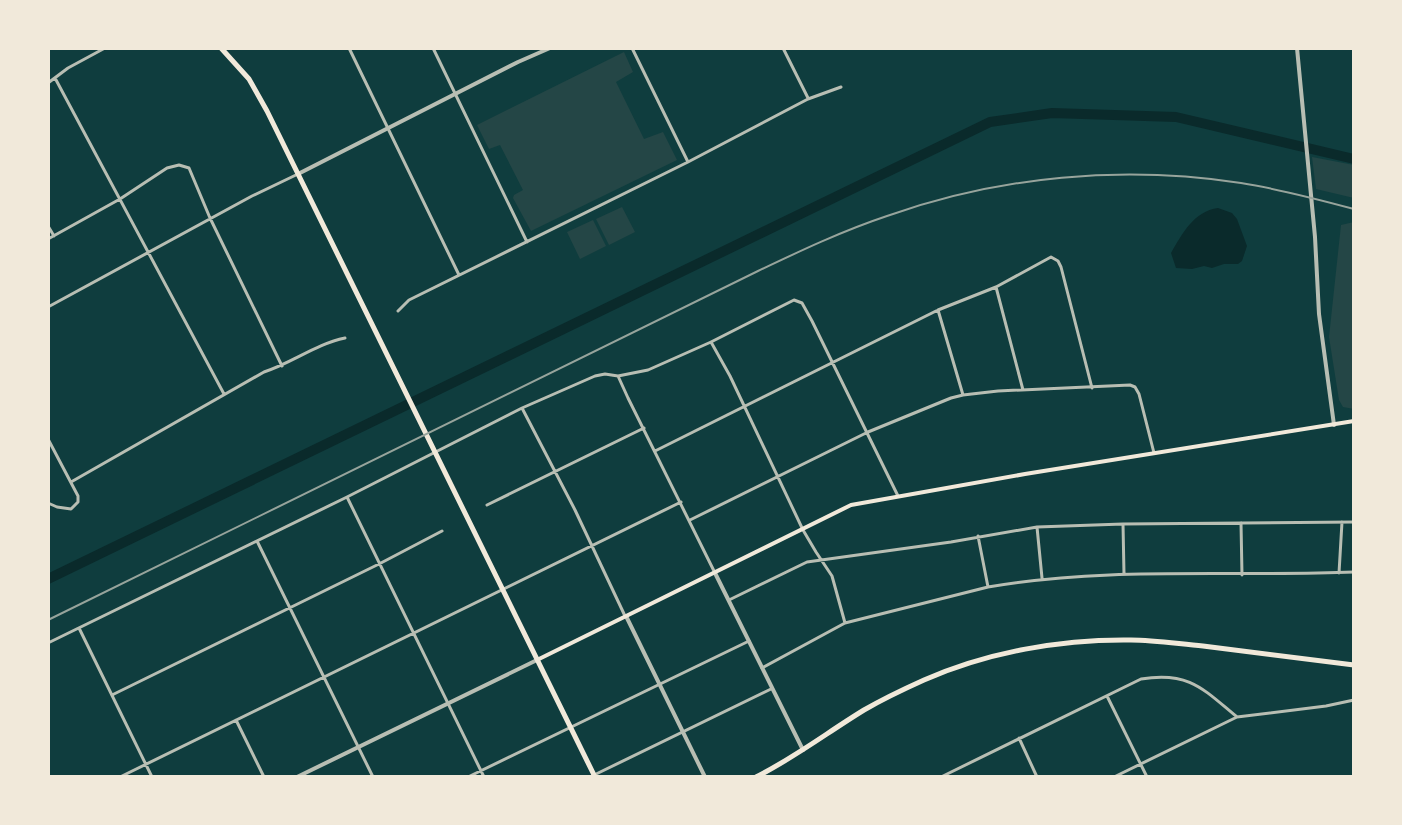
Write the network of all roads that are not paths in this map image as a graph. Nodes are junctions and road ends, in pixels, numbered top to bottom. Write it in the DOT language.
graph roads {
  1 [pos="105,48"];
  2 [pos="221,48"];
  3 [pos="349,48"];
  4 [pos="433,48"];
  5 [pos="550,48"];
  6 [pos="632,48"];
  7 [pos="783,48"];
  8 [pos="1297,48"];
  9 [pos="55,78"];
  10 [pos="48,83"];
  11 [pos="841,87"];
  12 [pos="455,94"];
  13 [pos="808,99"];
  14 [pos="387,128"];
  15 [pos="688,162"];
  16 [pos="298,174"];
  17 [pos="120,199"];
  18 [pos="210,218"];
  19 [pos="48,226"];
  20 [pos="54,236"];
  21 [pos="48,239"];
  22 [pos="527,242"];
  23 [pos="149,251"];
  24 [pos="459,275"];
  25 [pos="996,287"];
  26 [pos="48,307"];
  27 [pos="938,310"];
  28 [pos="398,311"];
  29 [pos="345,338"];
  30 [pos="711,342"];
  31 [pos="832,363"];
  32 [pos="282,366"];
  33 [pos="618,376"];
  34 [pos="1092,388"];
  35 [pos="1023,390"];
  36 [pos="224,394"];
  37 [pos="963,395"];
  38 [pos="522,408"];
  39 [pos="745,408"];
  40 [pos="1354,421"];
  41 [pos="1334,425"];
  42 [pos="644,428"];
  43 [pos="868,432"];
  44 [pos="48,439"];
  45 [pos="655,451"];
  46 [pos="1154,453"];
  47 [pos="556,471"];
  48 [pos="777,478"];
  49 [pos="71,482"];
  50 [pos="898,496"];
  51 [pos="347,497"];
  52 [pos="681,502"];
  53 [pos="48,503"];
  54 [pos="487,505"];
  55 [pos="690,520"];
  56 [pos="1241,522"];
  57 [pos="1342,522"];
  58 [pos="1354,522"];
  59 [pos="1123,524"];
  60 [pos="1037,527"];
  61 [pos="803,530"];
  62 [pos="442,531"];
  63 [pos="978,536"];
  64 [pos="257,541"];
  65 [pos="592,547"];
  66 [pos="821,560"];
  67 [pos="379,564"];
  68 [pos="1354,572"];
  69 [pos="715,573"];
  70 [pos="1339,573"];
  71 [pos="1124,574"];
  72 [pos="1242,575"];
  73 [pos="1042,578"];
  74 [pos="988,587"];
  75 [pos="503,590"];
  76 [pos="729,600"];
  77 [pos="290,608"];
  78 [pos="626,616"];
  79 [pos="845,623"];
  80 [pos="79,628"];
  81 [pos="414,634"];
  82 [pos="749,641"];
  83 [pos="48,643"];
  84 [pos="537,660"];
  85 [pos="1354,665"];
  86 [pos="762,668"];
  87 [pos="324,677"];
  88 [pos="659,684"];
  89 [pos="771,689"];
  90 [pos="112,695"];
  91 [pos="1107,696"];
  92 [pos="1354,700"];
  93 [pos="448,703"];
  94 [pos="1237,717"];
  95 [pos="236,720"];
  96 [pos="570,728"];
  97 [pos="684,733"];
  98 [pos="1019,738"];
  99 [pos="358,747"];
  100 [pos="803,750"];
  101 [pos="146,764"];
  102 [pos="1140,764"];
  103 [pos="481,771"];
  104 [pos="593,776"];
  105 [pos="120,777"];
  106 [pos="152,777"];
  107 [pos="264,777"];
  108 [pos="297,777"];
  109 [pos="373,777"];
  110 [pos="468,777"];
  111 [pos="484,777"];
  112 [pos="705,777"];
  113 [pos="756,777"];
  114 [pos="941,777"];
  115 [pos="1037,777"];
  116 [pos="1114,777"];
  117 [pos="1147,777"];
  1 -- 9 [label="street"];
  2 -- 16 [label="main road"];
  3 -- 14 [label="street"];
  4 -- 12 [label="street"];
  5 -- 12 [label="street"];
  6 -- 15 [label="street"];
  7 -- 13 [label="street"];
  8 -- 41 [label="street"];
  9 -- 10 [label="street"];
  9 -- 17 [label="street"];
  11 -- 13 [label="street"];
  12 -- 14 [label="street"];
  12 -- 22 [label="street"];
  13 -- 15 [label="street"];
  14 -- 16 [label="street"];
  14 -- 24 [label="street"];
  15 -- 22 [label="street"];
  16 -- 18 [label="street"];
  16 -- 75 [label="main road"];
  17 -- 18 [label="street"];
  17 -- 20 [label="street"];
  17 -- 23 [label="street"];
  18 -- 23 [label="street"];
  18 -- 32 [label="street"];
  19 -- 20 [label="street"];
  20 -- 21 [label="street"];
  22 -- 24 [label="street"];
  23 -- 26 [label="street"];
  23 -- 36 [label="street"];
  24 -- 28 [label="street"];
  25 -- 27 [label="street"];
  25 -- 34 [label="street"];
  25 -- 35 [label="street"];
  27 -- 31 [label="street"];
  27 -- 37 [label="street"];
  29 -- 32 [label="street"];
  30 -- 31 [label="street"];
  30 -- 33 [label="street"];
  30 -- 39 [label="street"];
  31 -- 39 [label="street"];
  31 -- 43 [label="street"];
  32 -- 36 [label="street"];
  33 -- 38 [label="street"];
  33 -- 42 [label="street"];
  34 -- 35 [label="street"];
  34 -- 46 [label="street"];
  35 -- 37 [label="street"];
  36 -- 49 [label="street"];
  37 -- 43 [label="street"];
  38 -- 47 [label="street"];
  38 -- 51 [label="street"];
  39 -- 45 [label="street"];
  39 -- 48 [label="street"];
  40 -- 41 [label="main road"];
  41 -- 46 [label="main road"];
  42 -- 45 [label="street"];
  42 -- 47 [label="street"];
  43 -- 48 [label="street"];
  43 -- 50 [label="street"];
  44 -- 49 [label="street"];
  45 -- 52 [label="street"];
  46 -- 50 [label="main road"];
  47 -- 54 [label="street"];
  47 -- 65 [label="street"];
  48 -- 55 [label="street"];
  48 -- 61 [label="street"];
  49 -- 53 [label="street"];
  50 -- 61 [label="main road"];
  51 -- 64 [label="street"];
  51 -- 67 [label="street"];
  52 -- 55 [label="street"];
  52 -- 65 [label="street"];
  55 -- 69 [label="street"];
  56 -- 57 [label="street"];
  56 -- 59 [label="street"];
  56 -- 72 [label="street"];
  57 -- 58 [label="street"];
  57 -- 70 [label="street"];
  59 -- 60 [label="street"];
  59 -- 71 [label="street"];
  60 -- 63 [label="street"];
  60 -- 73 [label="street"];
  61 -- 66 [label="street"];
  61 -- 69 [label="main road"];
  62 -- 67 [label="street"];
  63 -- 66 [label="street"];
  63 -- 74 [label="street"];
  64 -- 77 [label="street"];
  64 -- 80 [label="street"];
  65 -- 75 [label="street"];
  65 -- 78 [label="street"];
  66 -- 76 [label="street"];
  66 -- 79 [label="street"];
  67 -- 77 [label="street"];
  67 -- 81 [label="street"];
  68 -- 70 [label="street"];
  69 -- 76 [label="street"];
  69 -- 78 [label="main road"];
  70 -- 72 [label="street"];
  71 -- 72 [label="street"];
  71 -- 73 [label="street"];
  73 -- 74 [label="street"];
  74 -- 79 [label="street"];
  75 -- 81 [label="street"];
  75 -- 84 [label="main road"];
  76 -- 82 [label="street"];
  77 -- 87 [label="street"];
  77 -- 90 [label="street"];
  78 -- 84 [label="main road"];
  78 -- 88 [label="street"];
  79 -- 86 [label="street"];
  80 -- 83 [label="street"];
  80 -- 90 [label="street"];
  81 -- 87 [label="street"];
  81 -- 93 [label="street"];
  82 -- 86 [label="street"];
  82 -- 88 [label="street"];
  84 -- 93 [label="street"];
  84 -- 96 [label="main road"];
  85 -- 100 [label="main road"];
  86 -- 89 [label="street"];
  87 -- 95 [label="street"];
  87 -- 99 [label="street"];
  88 -- 96 [label="street"];
  88 -- 97 [label="street"];
  89 -- 97 [label="street"];
  89 -- 100 [label="street"];
  90 -- 101 [label="street"];
  91 -- 94 [label="street"];
  91 -- 98 [label="street"];
  91 -- 102 [label="street"];
  92 -- 94 [label="street"];
  93 -- 99 [label="street"];
  93 -- 103 [label="street"];
  94 -- 102 [label="street"];
  95 -- 101 [label="street"];
  95 -- 107 [label="street"];
  96 -- 103 [label="street"];
  96 -- 104 [label="main road"];
  97 -- 104 [label="street"];
  97 -- 112 [label="street"];
  98 -- 114 [label="street"];
  98 -- 115 [label="street"];
  99 -- 108 [label="street"];
  99 -- 109 [label="street"];
  100 -- 113 [label="main road"];
  101 -- 105 [label="street"];
  101 -- 106 [label="street"];
  102 -- 116 [label="street"];
  102 -- 117 [label="street"];
  103 -- 110 [label="street"];
  103 -- 111 [label="street"];
}
